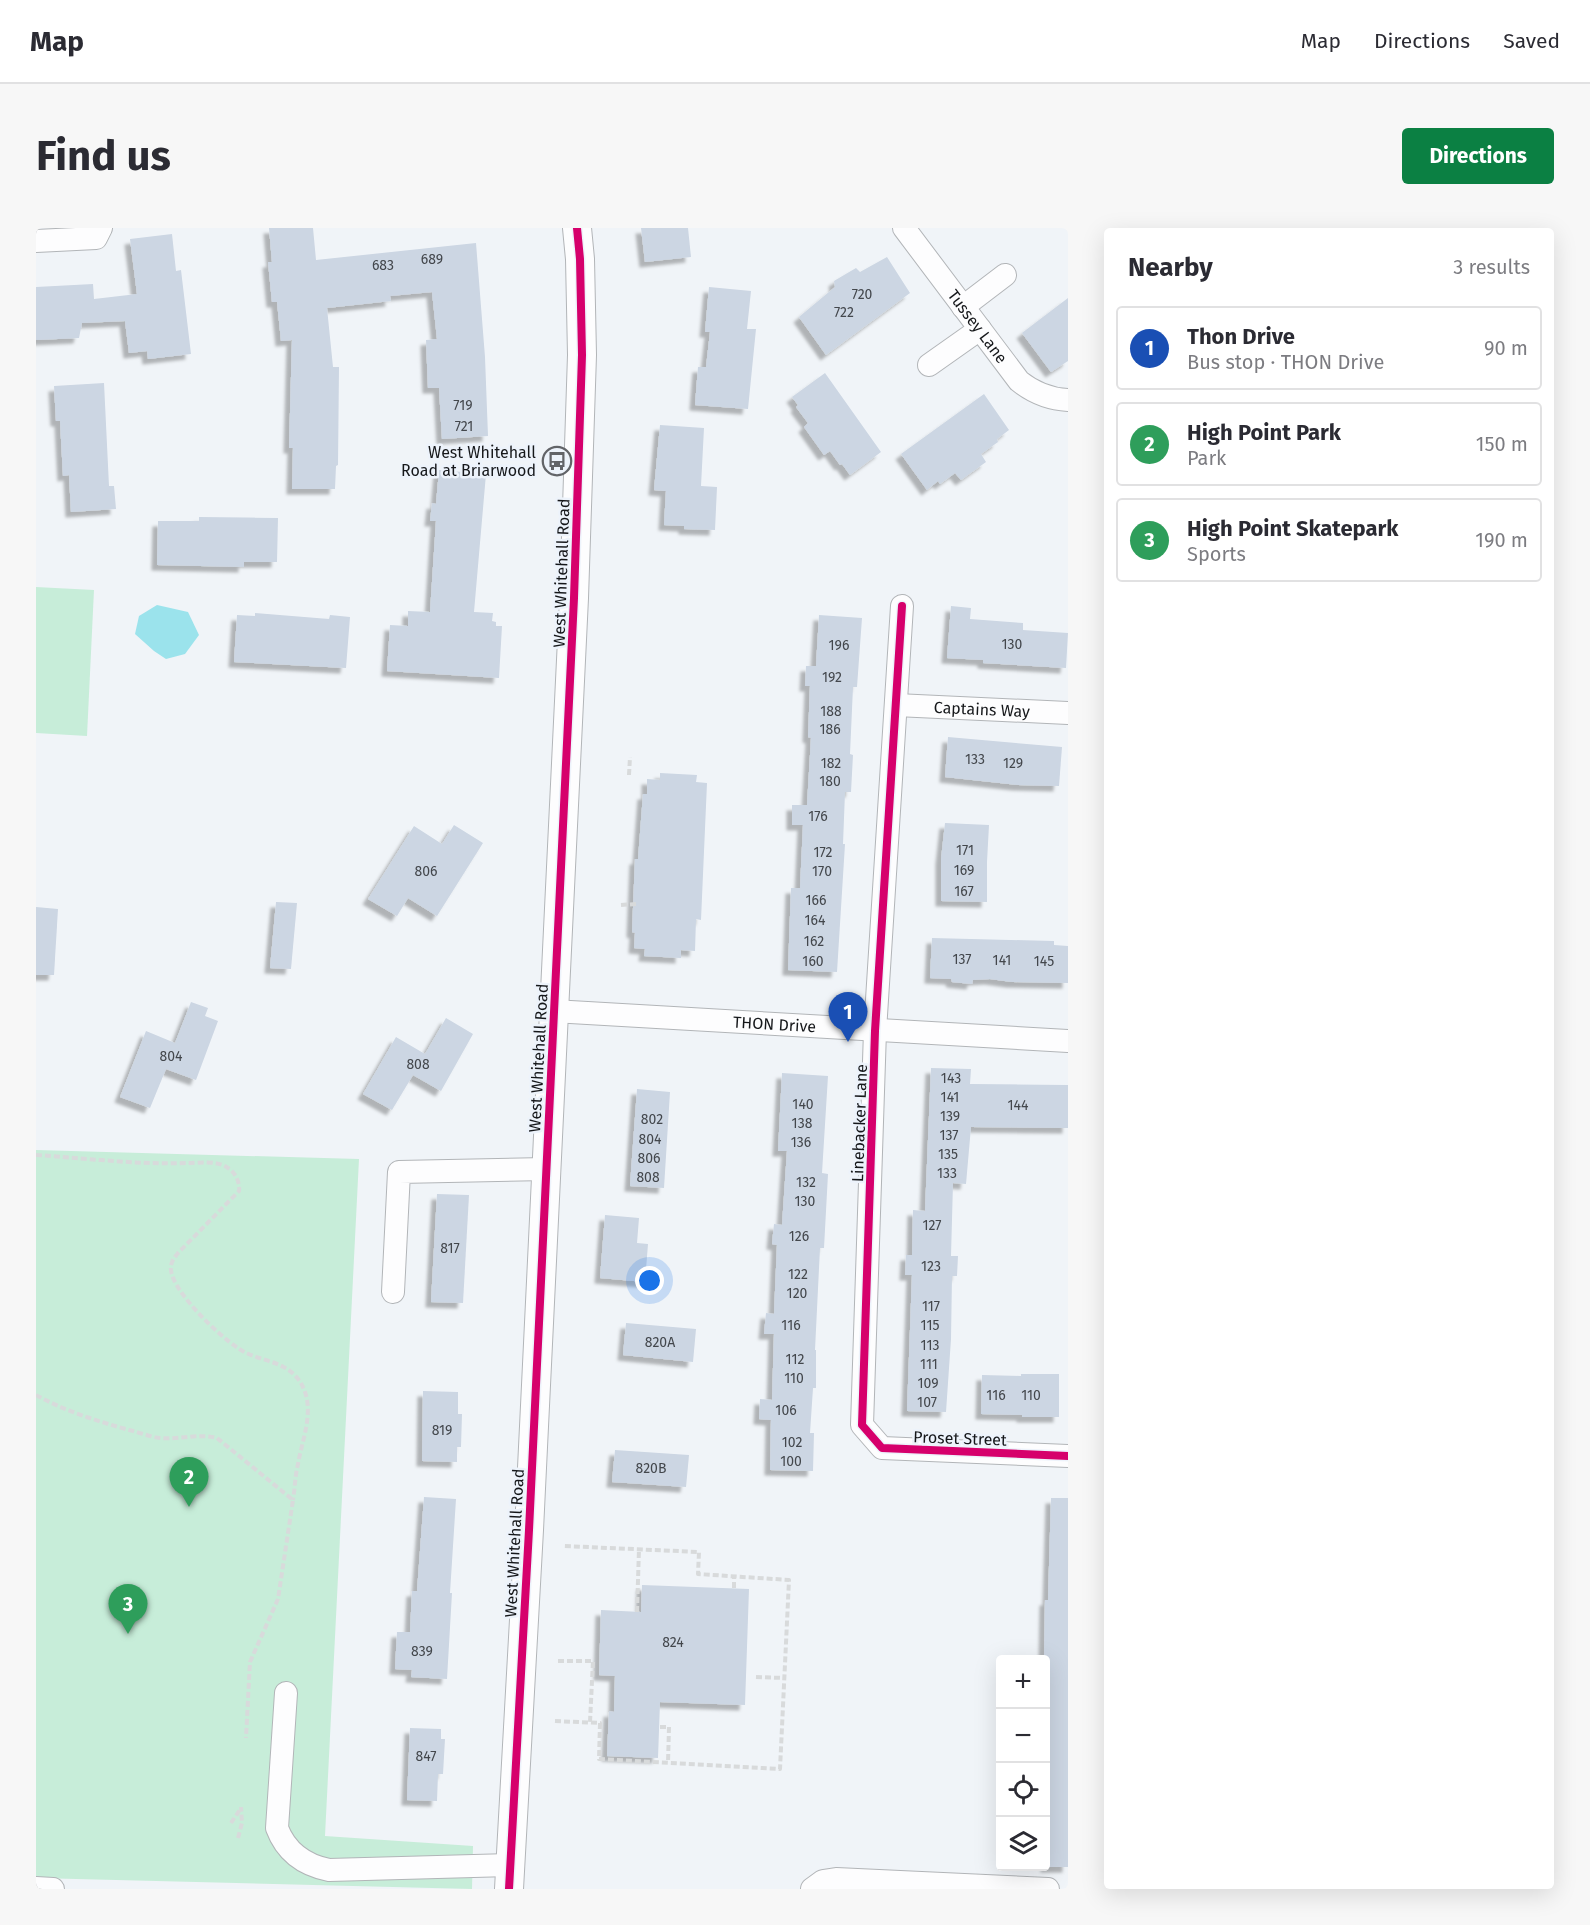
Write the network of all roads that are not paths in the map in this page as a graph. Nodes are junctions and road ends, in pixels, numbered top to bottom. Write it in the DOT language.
graph roads {
  1 [pos="101,228"];
  2 [pos="577,228"];
  3 [pos="904,228"];
  4 [pos="36,241"];
  5 [pos="1005,275"];
  6 [pos="963,307"];
  7 [pos="980,329"];
  8 [pos="929,365"];
  9 [pos="1068,400"];
  10 [pos="902,606"];
  11 [pos="896,705"];
  12 [pos="1068,713"];
  13 [pos="553,1011"];
  14 [pos="875,1031"];
  15 [pos="1068,1041"];
  16 [pos="546,1169"];
  17 [pos="393,1292"];
  18 [pos="862,1425"];
  19 [pos="1068,1456"];
  20 [pos="286,1694"];
  21 [pos="509,1877"];
  22 [pos="980,1887"];
  23 [pos="36,1888"];
  24 [pos="53,1889"];
  25 [pos="812,1889"];
  26 [pos="1048,1889"];
  1 -- 4 [label="street"];
  2 -- 13 [label="main road, West Whitehall Road"];
  3 -- 6 [label="street, Tussey Lane"];
  5 -- 6 [label="street"];
  6 -- 7 [label="street, Tussey Lane"];
  7 -- 8 [label="street"];
  7 -- 9 [label="street, Tussey Lane"];
  10 -- 11 [label="street, Linebacker Lane"];
  11 -- 12 [label="street, Captains Way"];
  11 -- 14 [label="street, Linebacker Lane"];
  13 -- 14 [label="street, THON Drive"];
  13 -- 16 [label="main road, West Whitehall Road"];
  14 -- 15 [label="street, THON Drive"];
  14 -- 18 [label="street, Linebacker Lane"];
  16 -- 17 [label="street"];
  16 -- 21 [label="main road, West Whitehall Road"];
  18 -- 19 [label="street, Proset Street"];
  20 -- 21 [label="street"];
  22 -- 25 [label="street"];
  22 -- 26 [label="street"];
  23 -- 24 [label="street"];
}
